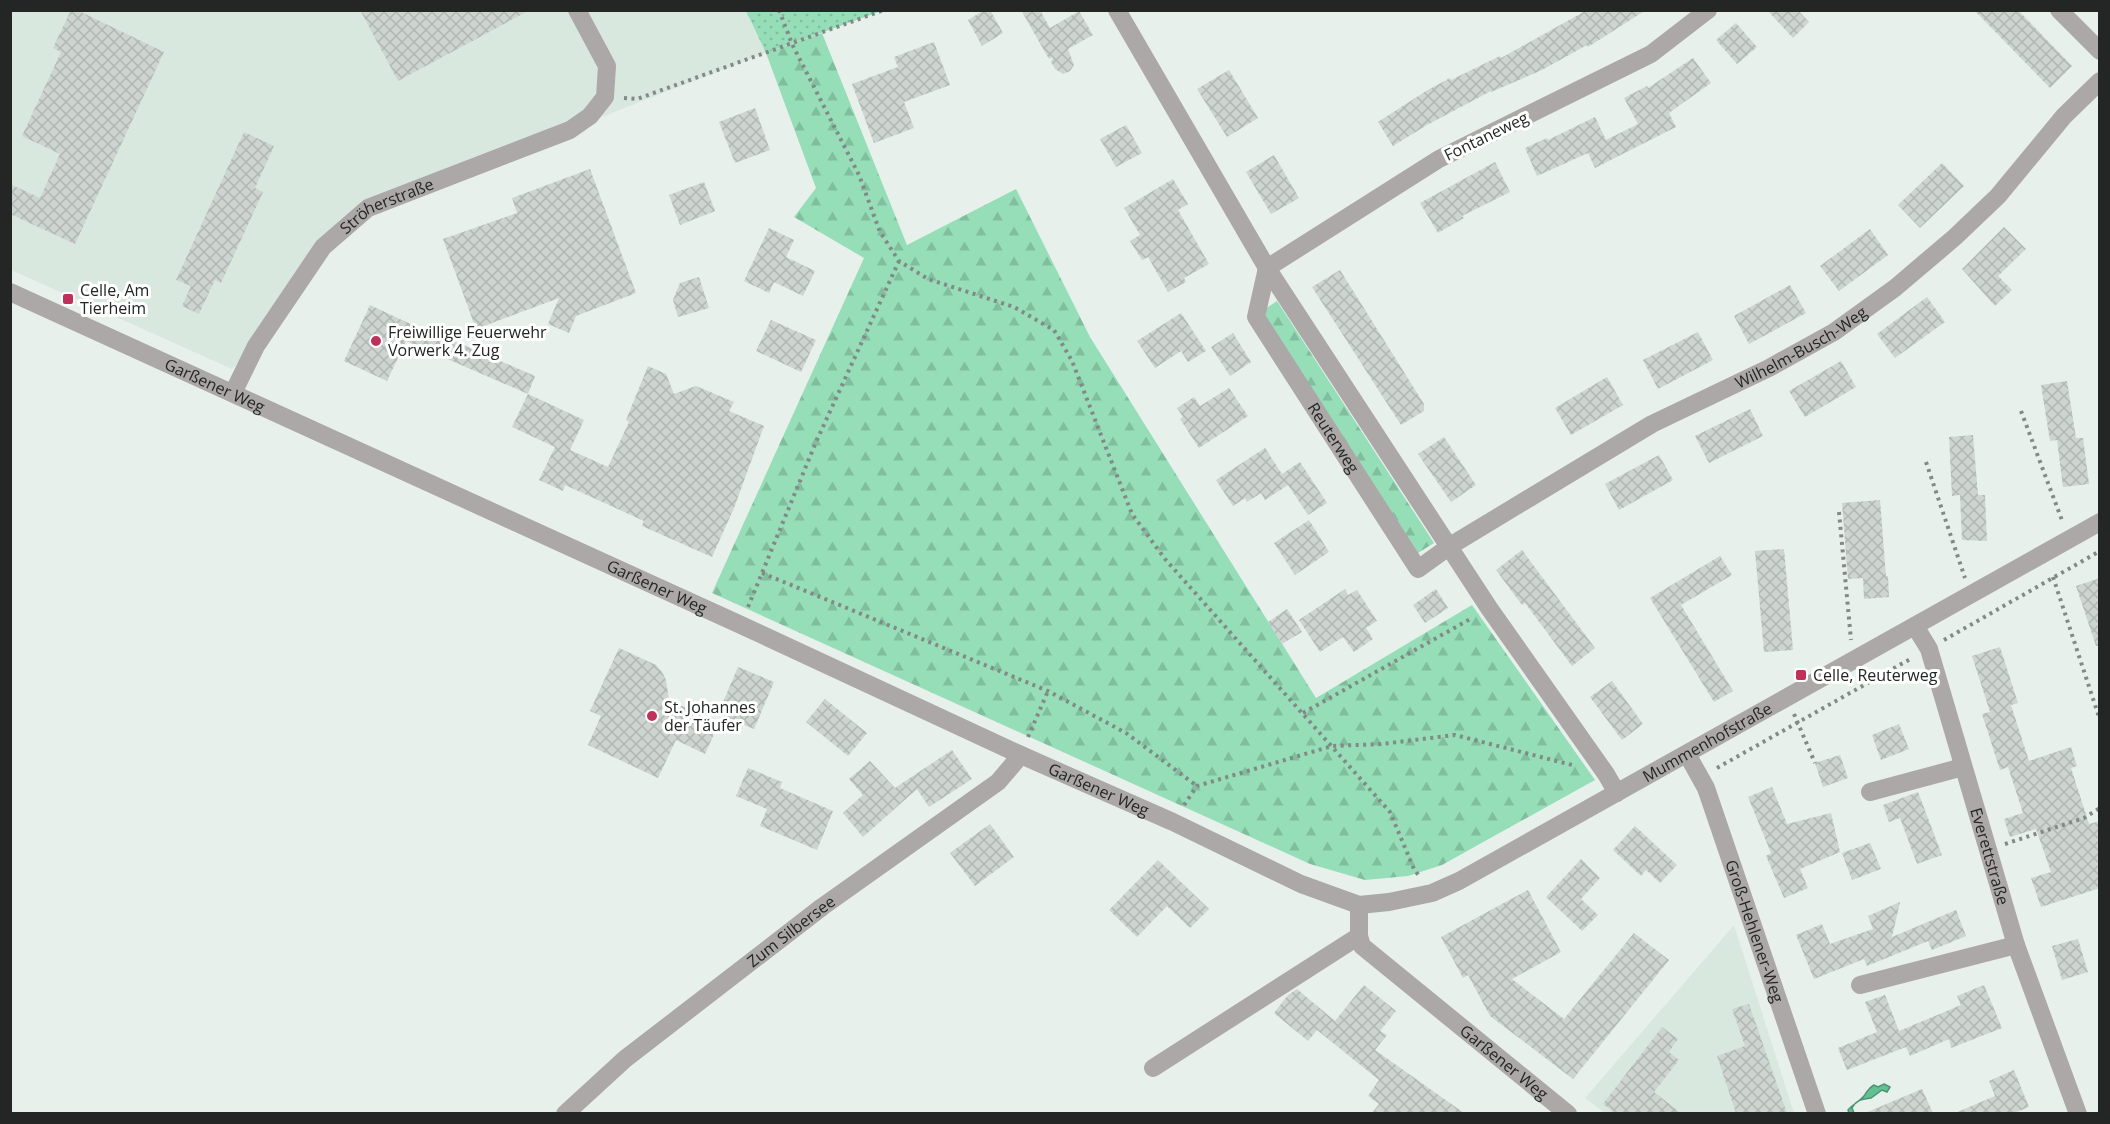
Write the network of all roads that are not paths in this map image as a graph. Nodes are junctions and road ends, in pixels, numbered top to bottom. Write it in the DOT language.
graph roads {
  1 [pos="578,10"];
  2 [pos="1117,10"];
  3 [pos="1708,10"];
  4 [pos="2060,10"];
  5 [pos="2100,51"];
  6 [pos="2100,81"];
  7 [pos="1267,268"];
  8 [pos="10,292"];
  9 [pos="232,393"];
  10 [pos="2100,522"];
  11 [pos="1450,546"];
  12 [pos="1915,626"];
  13 [pos="1687,754"];
  14 [pos="1021,755"];
  15 [pos="1963,767"];
  16 [pos="1870,792"];
  17 [pos="1617,793"];
  18 [pos="1301,884"];
  19 [pos="1359,905"];
  20 [pos="1359,936"];
  21 [pos="2016,945"];
  22 [pos="1860,985"];
  23 [pos="1152,1068"];
  24 [pos="565,1113"];
  25 [pos="1568,1113"];
  26 [pos="1817,1113"];
  27 [pos="2078,1113"];
  1 -- 9 [label="street, Ströherstraße"];
  2 -- 7 [label="street"];
  3 -- 7 [label="street, Fontaneweg"];
  4 -- 5 [label="street"];
  6 -- 11 [label="street, Wilhelm-Busch-Weg"];
  7 -- 11 [label="street"];
  7 -- 11 [label="street, Reuterweg"];
  8 -- 9 [label="street, Garßener Weg"];
  9 -- 14 [label="street, Garßener Weg"];
  10 -- 12 [label="street, Mummenhofstraße"];
  11 -- 17 [label="street"];
  12 -- 13 [label="street, Mummenhofstraße"];
  12 -- 15 [label="street, Everettstraße"];
  13 -- 17 [label="street, Mummenhofstraße"];
  13 -- 26 [label="street, Groß-Hehlener-Weg"];
  14 -- 18 [label="street, Garßener Weg"];
  14 -- 24 [label="street, Zum Silbersee"];
  15 -- 16 [label="street"];
  15 -- 21 [label="street, Everettstraße"];
  17 -- 19 [label="street, Mummenhofstraße"];
  18 -- 19 [label="street, Mummenhofstraße"];
  19 -- 20 [label="street"];
  20 -- 23 [label="street"];
  20 -- 25 [label="street, Garßener Weg"];
  21 -- 22 [label="street"];
  21 -- 27 [label="street, Everettstraße"];
}
